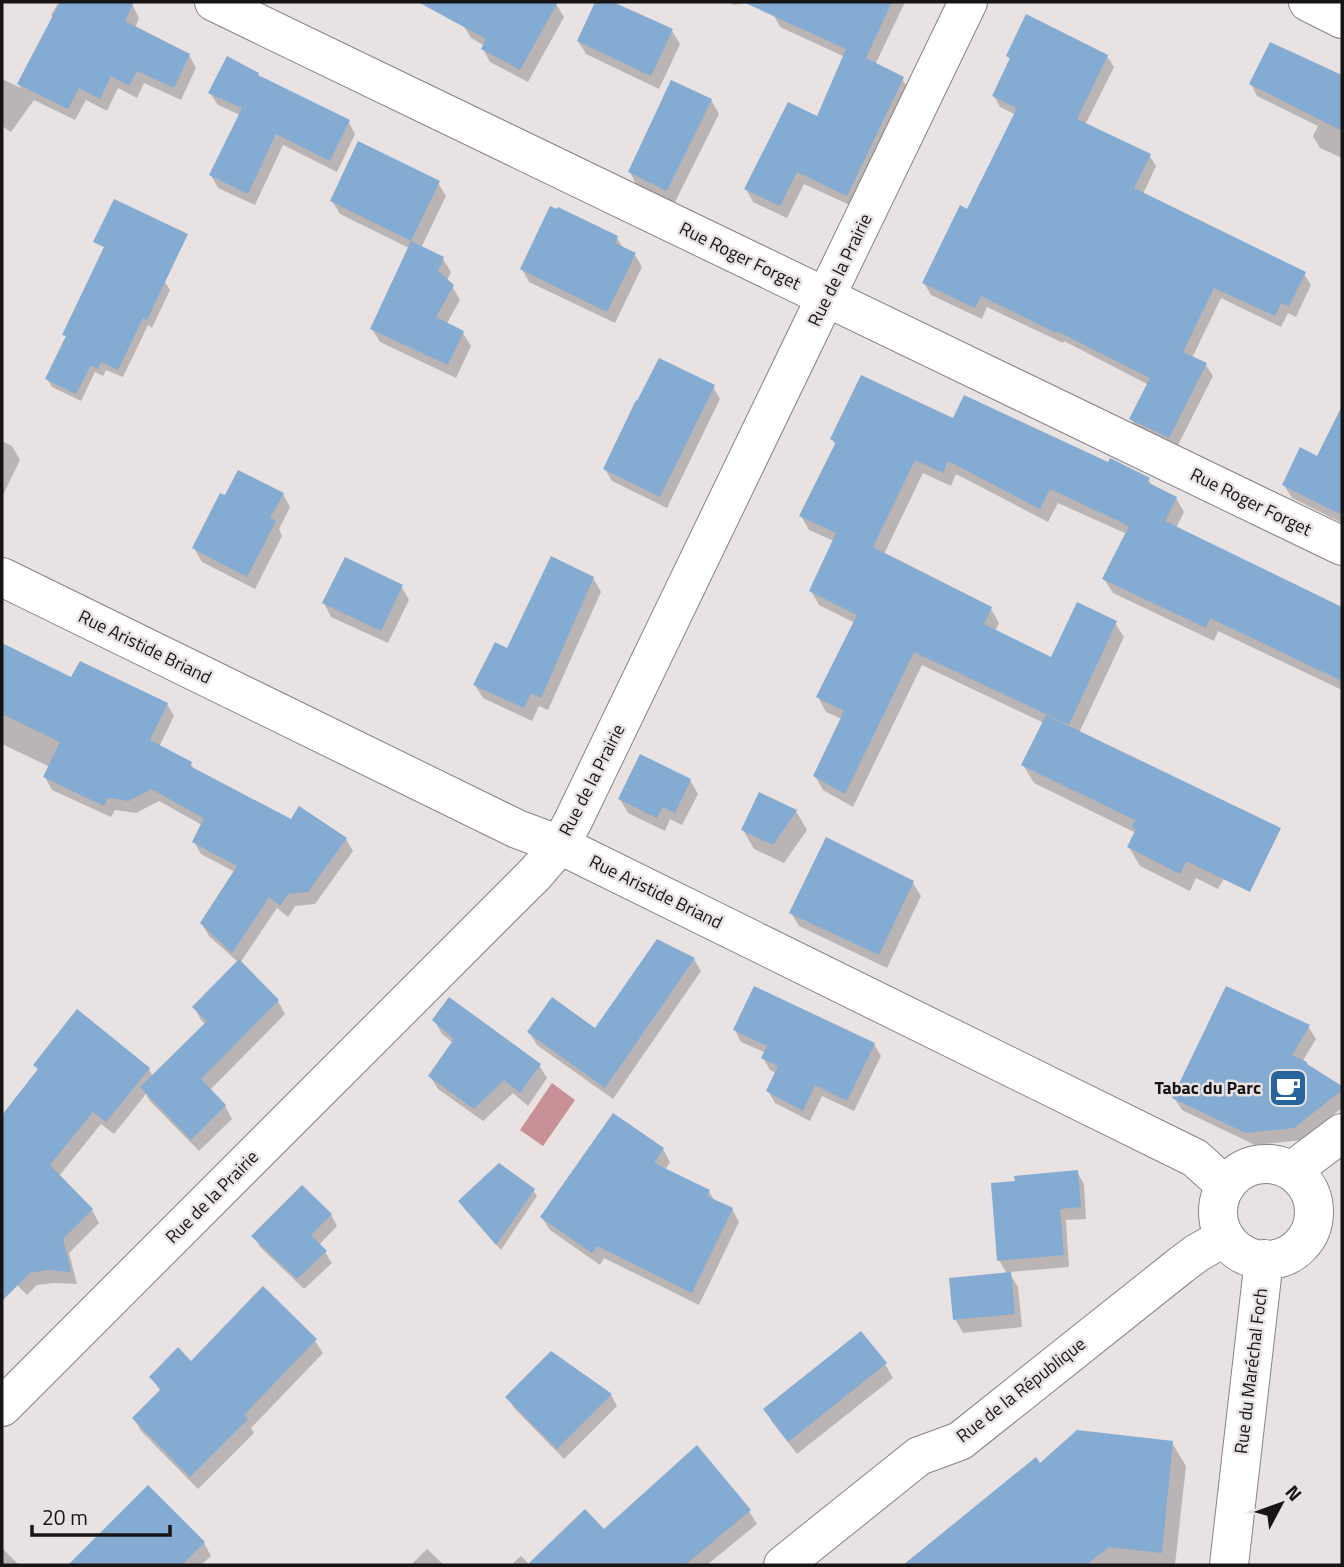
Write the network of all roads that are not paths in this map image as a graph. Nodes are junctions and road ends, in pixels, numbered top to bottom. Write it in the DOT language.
graph roads {
  1 [pos="214,2"];
  2 [pos="968,2"];
  3 [pos="1308,2"];
  4 [pos="1342,19"];
  5 [pos="826,298"];
  6 [pos="1342,545"];
  7 [pos="2,577"];
  8 [pos="560,845"];
  9 [pos="1342,1133"];
  10 [pos="1295,1173"];
  11 [pos="1226,1186"];
  12 [pos="1326,1231"];
  13 [pos="1226,1237"];
  14 [pos="1264,1259"];
  15 [pos="2,1408"];
  16 [pos="783,1565"];
  17 [pos="1229,1565"];
  1 -- 5 [label="street, Rue Roger Forget"];
  2 -- 5 [label="street, Rue de la Prairie"];
  3 -- 4 [label="street"];
  5 -- 6 [label="street, Rue Roger Forget"];
  5 -- 8 [label="street, Rue de la Prairie"];
  7 -- 8 [label="street, Rue Aristide Briand"];
  8 -- 11 [label="street, Rue Aristide Briand"];
  8 -- 15 [label="street, Rue de la Prairie"];
  9 -- 10 [label="street"];
  10 -- 11 [label="street"];
  10 -- 12 [label="street"];
  11 -- 13 [label="street"];
  12 -- 14 [label="street"];
  13 -- 14 [label="street"];
  13 -- 16 [label="street, Rue de la République"];
  14 -- 17 [label="street, Rue du Maréchal Foch"];
}
